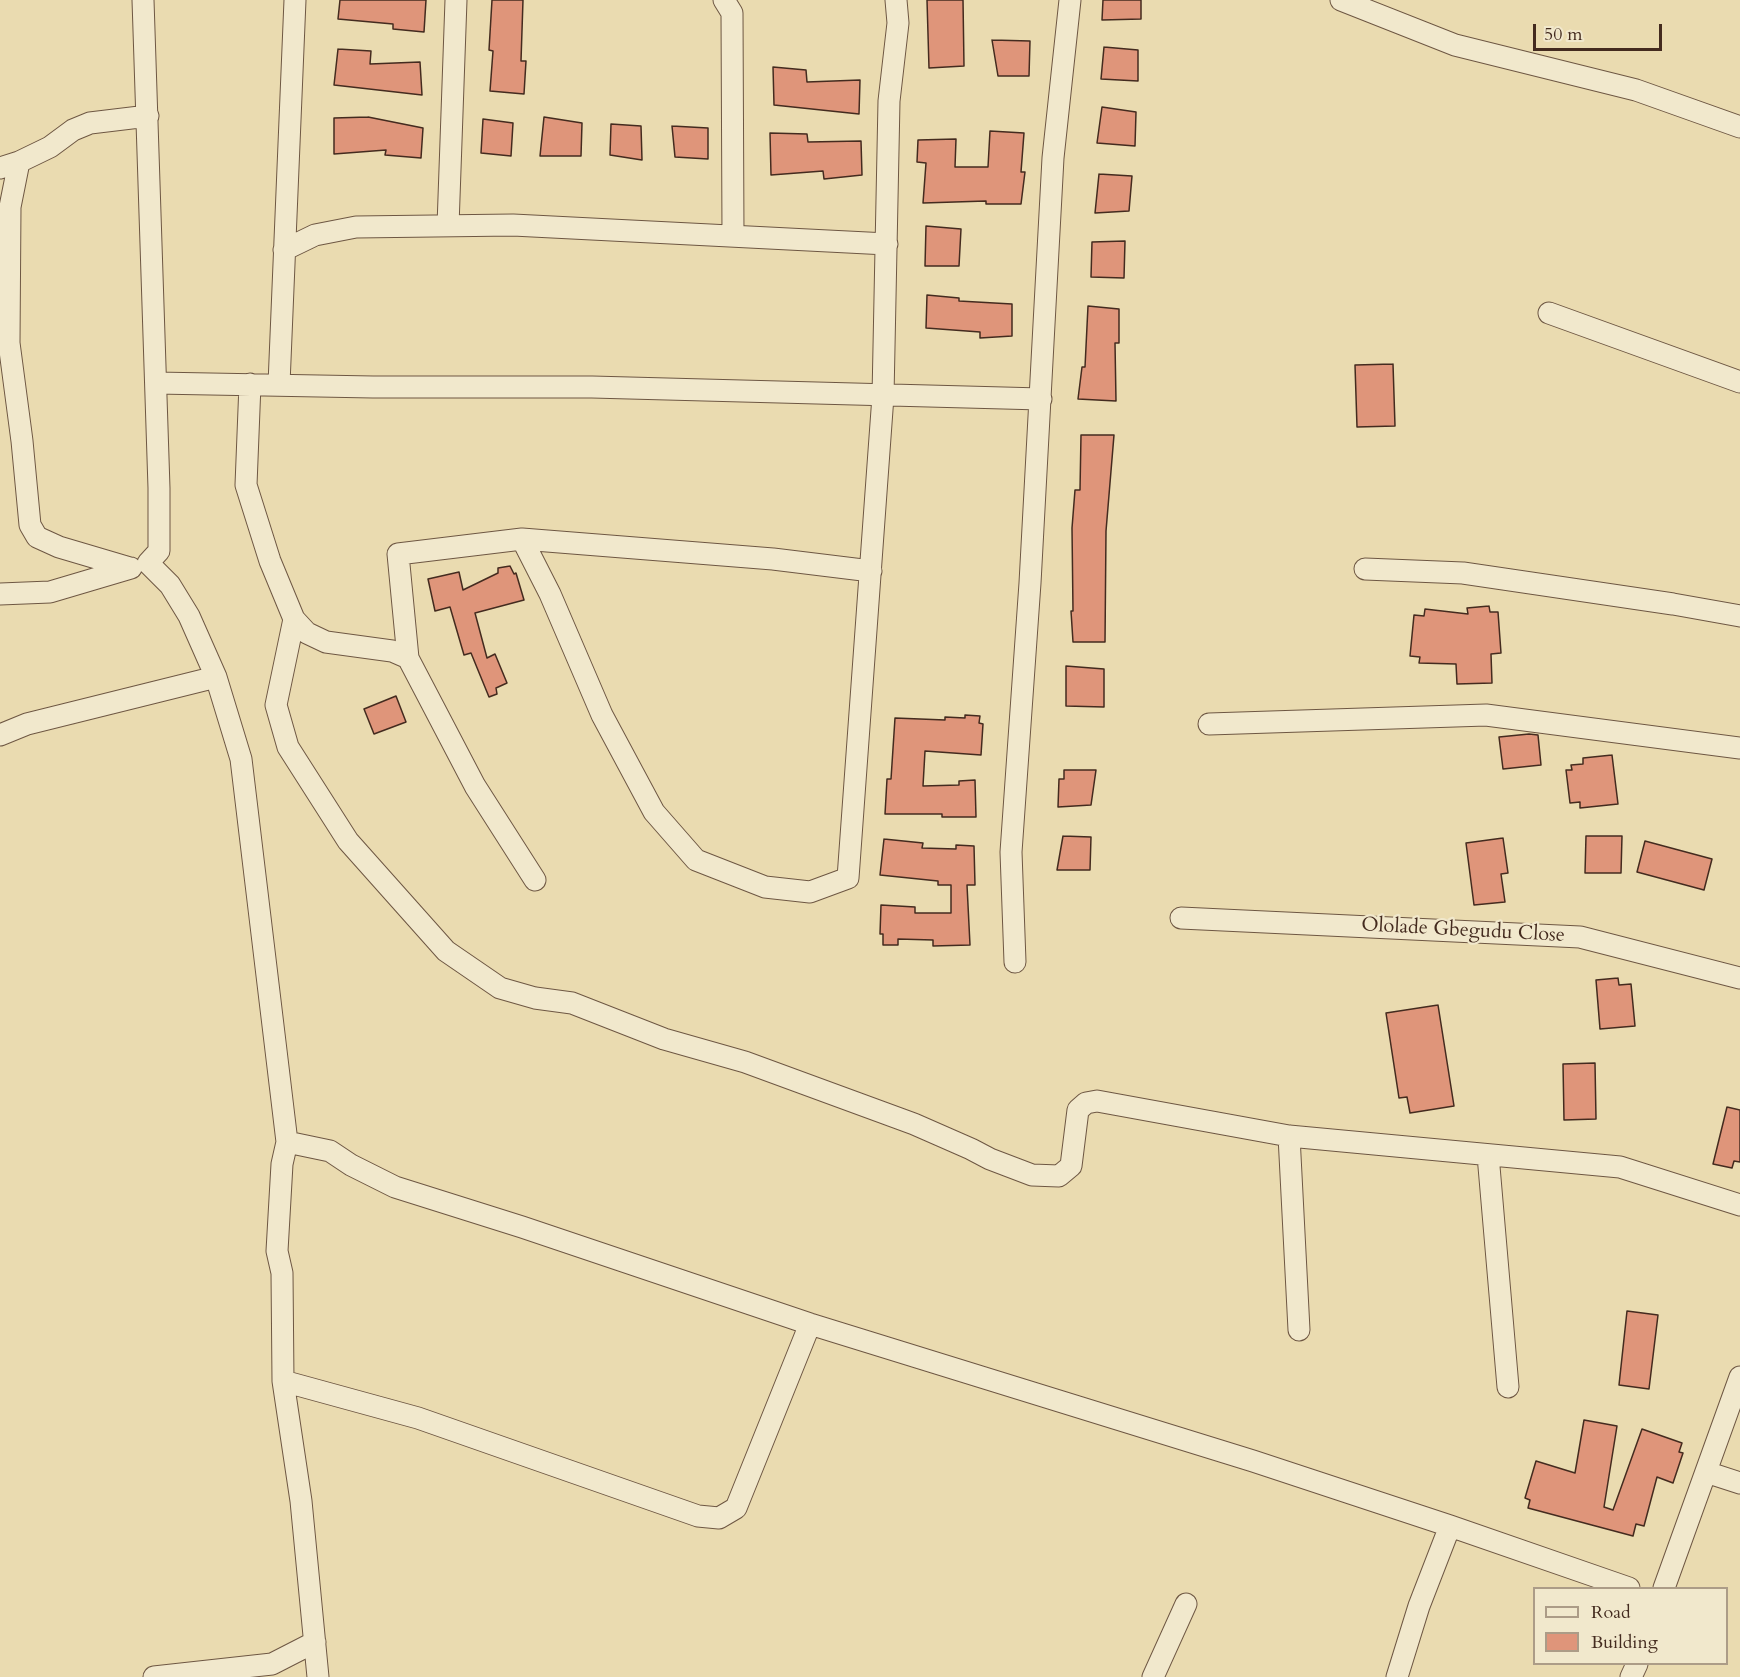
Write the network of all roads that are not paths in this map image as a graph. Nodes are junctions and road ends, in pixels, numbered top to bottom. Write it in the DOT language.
graph roads {
  1 [pos="144,0"];
  2 [pos="295,0"];
  3 [pos="456,0"];
  4 [pos="724,0"];
  5 [pos="896,0"];
  6 [pos="1070,0"];
  7 [pos="1341,0"];
  8 [pos="148,116"];
  9 [pos="1740,127"];
  10 [pos="10,165"];
  11 [pos="448,226"];
  12 [pos="733,236"];
  13 [pos="887,244"];
  14 [pos="284,250"];
  15 [pos="1549,313"];
  16 [pos="5,344"];
  17 [pos="1740,382"];
  18 [pos="156,383"];
  19 [pos="250,384"];
  20 [pos="279,384"];
  21 [pos="883,396"];
  22 [pos="1041,399"];
  23 [pos="522,539"];
  24 [pos="139,565"];
  25 [pos="1365,569"];
  26 [pos="872,570"];
  27 [pos="0,594"];
  28 [pos="1740,616"];
  29 [pos="294,620"];
  30 [pos="408,658"];
  31 [pos="216,676"];
  32 [pos="1209,724"];
  33 [pos="0,735"];
  34 [pos="1740,748"];
  35 [pos="535,880"];
  36 [pos="1181,918"];
  37 [pos="1015,962"];
  38 [pos="1740,978"];
  39 [pos="1289,1136"];
  40 [pos="287,1142"];
  41 [pos="1488,1155"];
  42 [pos="1740,1205"];
  43 [pos="810,1324"];
  44 [pos="1299,1330"];
  45 [pos="1740,1377"];
  46 [pos="283,1381"];
  47 [pos="1508,1388"];
  48 [pos="1706,1472"];
  49 [pos="1740,1483"];
  50 [pos="1450,1526"];
  51 [pos="1626,1587"];
  52 [pos="1664,1587"];
  53 [pos="1186,1604"];
  54 [pos="315,1642"];
  55 [pos="154,1677"];
  56 [pos="318,1677"];
  57 [pos="1153,1677"];
  58 [pos="1397,1677"];
  1 -- 8 [label="street"];
  2 -- 14 [label="street"];
  3 -- 11 [label="street"];
  4 -- 12 [label="street"];
  5 -- 13 [label="street"];
  6 -- 22 [label="street"];
  7 -- 9 [label="street"];
  8 -- 10 [label="street"];
  8 -- 18 [label="street"];
  10 -- 16 [label="street"];
  11 -- 12 [label="street"];
  11 -- 14 [label="street"];
  12 -- 13 [label="street"];
  13 -- 21 [label="street"];
  14 -- 20 [label="street"];
  15 -- 17 [label="street"];
  16 -- 24 [label="street"];
  18 -- 19 [label="street"];
  18 -- 24 [label="street"];
  19 -- 20 [label="street"];
  19 -- 29 [label="street"];
  20 -- 21 [label="street"];
  21 -- 22 [label="street"];
  21 -- 26 [label="street"];
  22 -- 37 [label="street"];
  23 -- 26 [label="street"];
  23 -- 26 [label="street"];
  23 -- 30 [label="street"];
  24 -- 27 [label="street"];
  24 -- 31 [label="street"];
  25 -- 28 [label="street"];
  29 -- 30 [label="street"];
  29 -- 39 [label="street"];
  30 -- 35 [label="street"];
  31 -- 33 [label="street"];
  31 -- 40 [label="street"];
  32 -- 34 [label="street"];
  36 -- 38 [label="street, Ololade Gbegudu Close"];
  39 -- 41 [label="street"];
  39 -- 44 [label="street"];
  40 -- 43 [label="street"];
  40 -- 46 [label="street"];
  41 -- 42 [label="street"];
  41 -- 47 [label="street"];
  43 -- 46 [label="street"];
  43 -- 50 [label="street"];
  45 -- 48 [label="street"];
  46 -- 54 [label="street"];
  48 -- 49 [label="street"];
  48 -- 52 [label="street"];
  50 -- 51 [label="street"];
  50 -- 58 [label="street"];
  53 -- 57 [label="street"];
  54 -- 55 [label="street"];
  54 -- 56 [label="street"];
}
